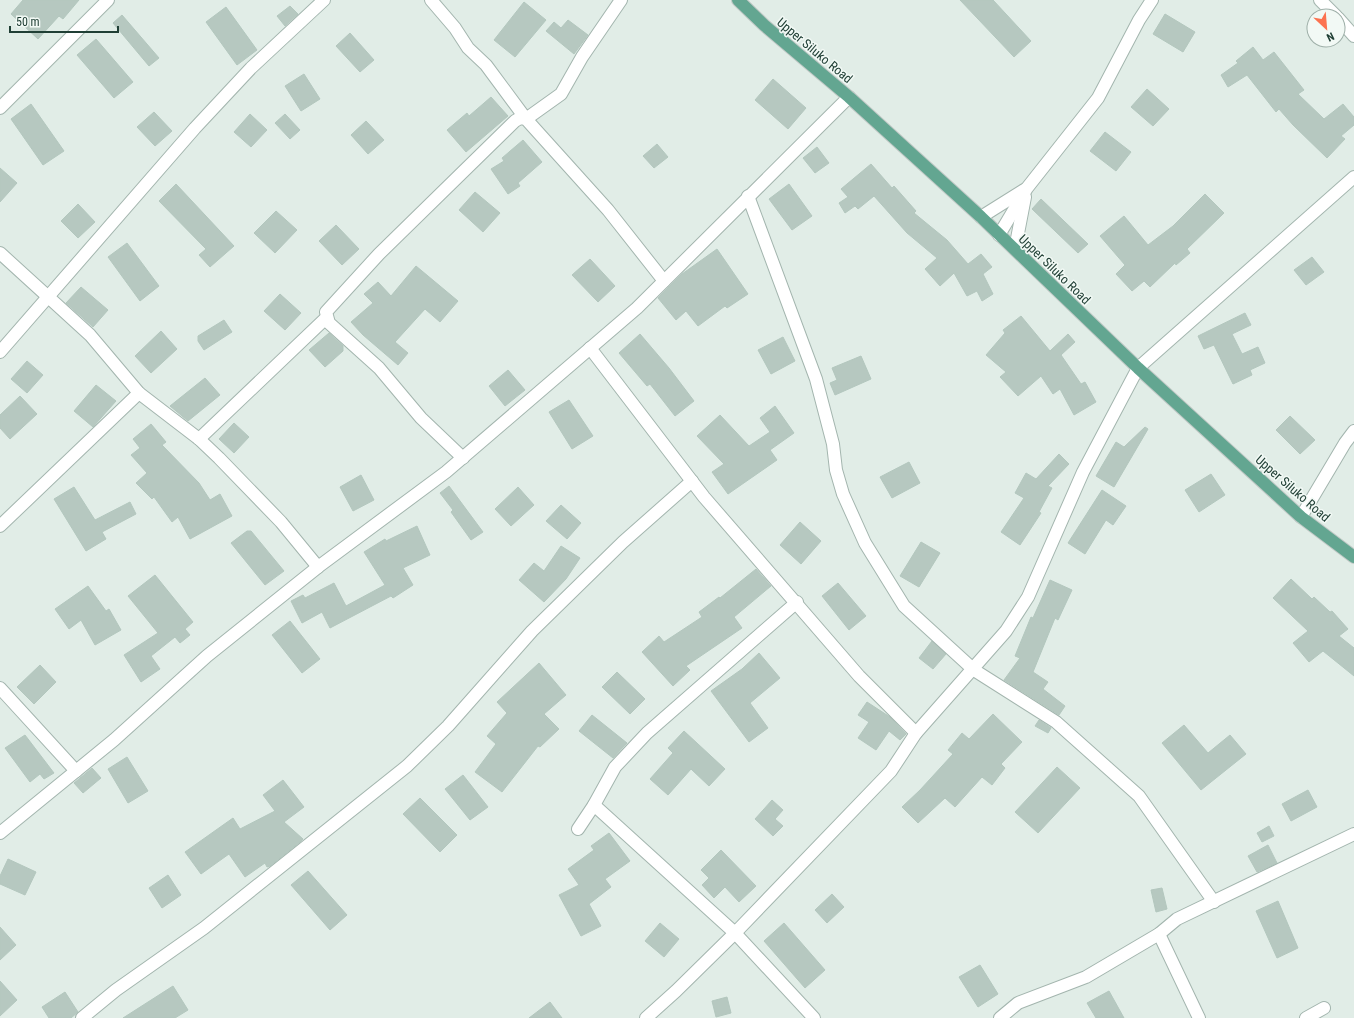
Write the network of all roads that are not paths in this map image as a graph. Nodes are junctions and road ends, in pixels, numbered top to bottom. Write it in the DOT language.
graph roads {
  1 [pos="108,0"];
  2 [pos="324,0"];
  3 [pos="431,0"];
  4 [pos="621,0"];
  5 [pos="738,0"];
  6 [pos="1152,0"];
  7 [pos="1320,0"];
  8 [pos="1328,8"];
  9 [pos="1346,27"];
  10 [pos="1354,36"];
  11 [pos="849,97"];
  12 [pos="0,108"];
  13 [pos="526,119"];
  14 [pos="1354,177"];
  15 [pos="1027,188"];
  16 [pos="748,196"];
  17 [pos="981,217"];
  18 [pos="999,235"];
  19 [pos="1015,249"];
  20 [pos="0,253"];
  21 [pos="664,281"];
  22 [pos="48,297"];
  23 [pos="326,318"];
  24 [pos="590,348"];
  25 [pos="0,352"];
  26 [pos="1138,368"];
  27 [pos="138,393"];
  28 [pos="1354,431"];
  29 [pos="199,439"];
  30 [pos="463,458"];
  31 [pos="692,481"];
  32 [pos="1301,517"];
  33 [pos="0,526"];
  34 [pos="1354,557"];
  35 [pos="318,567"];
  36 [pos="797,602"];
  37 [pos="974,670"];
  38 [pos="0,688"];
  39 [pos="916,733"];
  40 [pos="76,771"];
  41 [pos="594,805"];
  42 [pos="578,829"];
  43 [pos="0,833"];
  44 [pos="1354,834"];
  45 [pos="1214,902"];
  46 [pos="735,934"];
  47 [pos="1159,934"];
  48 [pos="1324,1008"];
  49 [pos="82,1018"];
  50 [pos="646,1018"];
  51 [pos="814,1018"];
  52 [pos="1000,1018"];
  53 [pos="1199,1018"];
  54 [pos="1306,1018"];
  1 -- 12 [label="street"];
  2 -- 22 [label="street"];
  3 -- 13 [label="street"];
  4 -- 13 [label="street"];
  5 -- 11 [label="main road, Upper Siluko Road"];
  6 -- 15 [label="street"];
  7 -- 8 [label="street"];
  9 -- 10 [label="street"];
  11 -- 16 [label="street"];
  11 -- 17 [label="main road, Upper Siluko Road"];
  13 -- 21 [label="street"];
  13 -- 23 [label="street"];
  14 -- 26 [label="street"];
  15 -- 17 [label="street"];
  15 -- 18 [label="street"];
  15 -- 19 [label="street"];
  16 -- 21 [label="street"];
  16 -- 37 [label="street"];
  17 -- 18 [label="main road, Upper Siluko Road"];
  18 -- 19 [label="main road, Upper Siluko Road"];
  19 -- 26 [label="main road, Upper Siluko Road"];
  20 -- 22 [label="street"];
  21 -- 24 [label="street"];
  22 -- 25 [label="street"];
  22 -- 27 [label="street"];
  23 -- 29 [label="street"];
  23 -- 30 [label="street"];
  24 -- 30 [label="street"];
  24 -- 31 [label="street"];
  26 -- 32 [label="main road, Upper Siluko Road"];
  26 -- 37 [label="street"];
  27 -- 29 [label="street"];
  27 -- 33 [label="street"];
  28 -- 32 [label="street"];
  29 -- 35 [label="street"];
  30 -- 35 [label="street"];
  31 -- 36 [label="street"];
  31 -- 49 [label="street"];
  32 -- 34 [label="main road, Upper Siluko Road"];
  35 -- 40 [label="street"];
  36 -- 39 [label="street"];
  36 -- 41 [label="street"];
  37 -- 39 [label="street"];
  37 -- 45 [label="street"];
  38 -- 40 [label="street"];
  39 -- 46 [label="street"];
  40 -- 43 [label="street"];
  41 -- 42 [label="street"];
  41 -- 46 [label="street"];
  44 -- 45 [label="street"];
  45 -- 47 [label="street"];
  46 -- 50 [label="street"];
  46 -- 51 [label="street"];
  47 -- 52 [label="street"];
  47 -- 53 [label="street"];
  48 -- 54 [label="street"];
}
